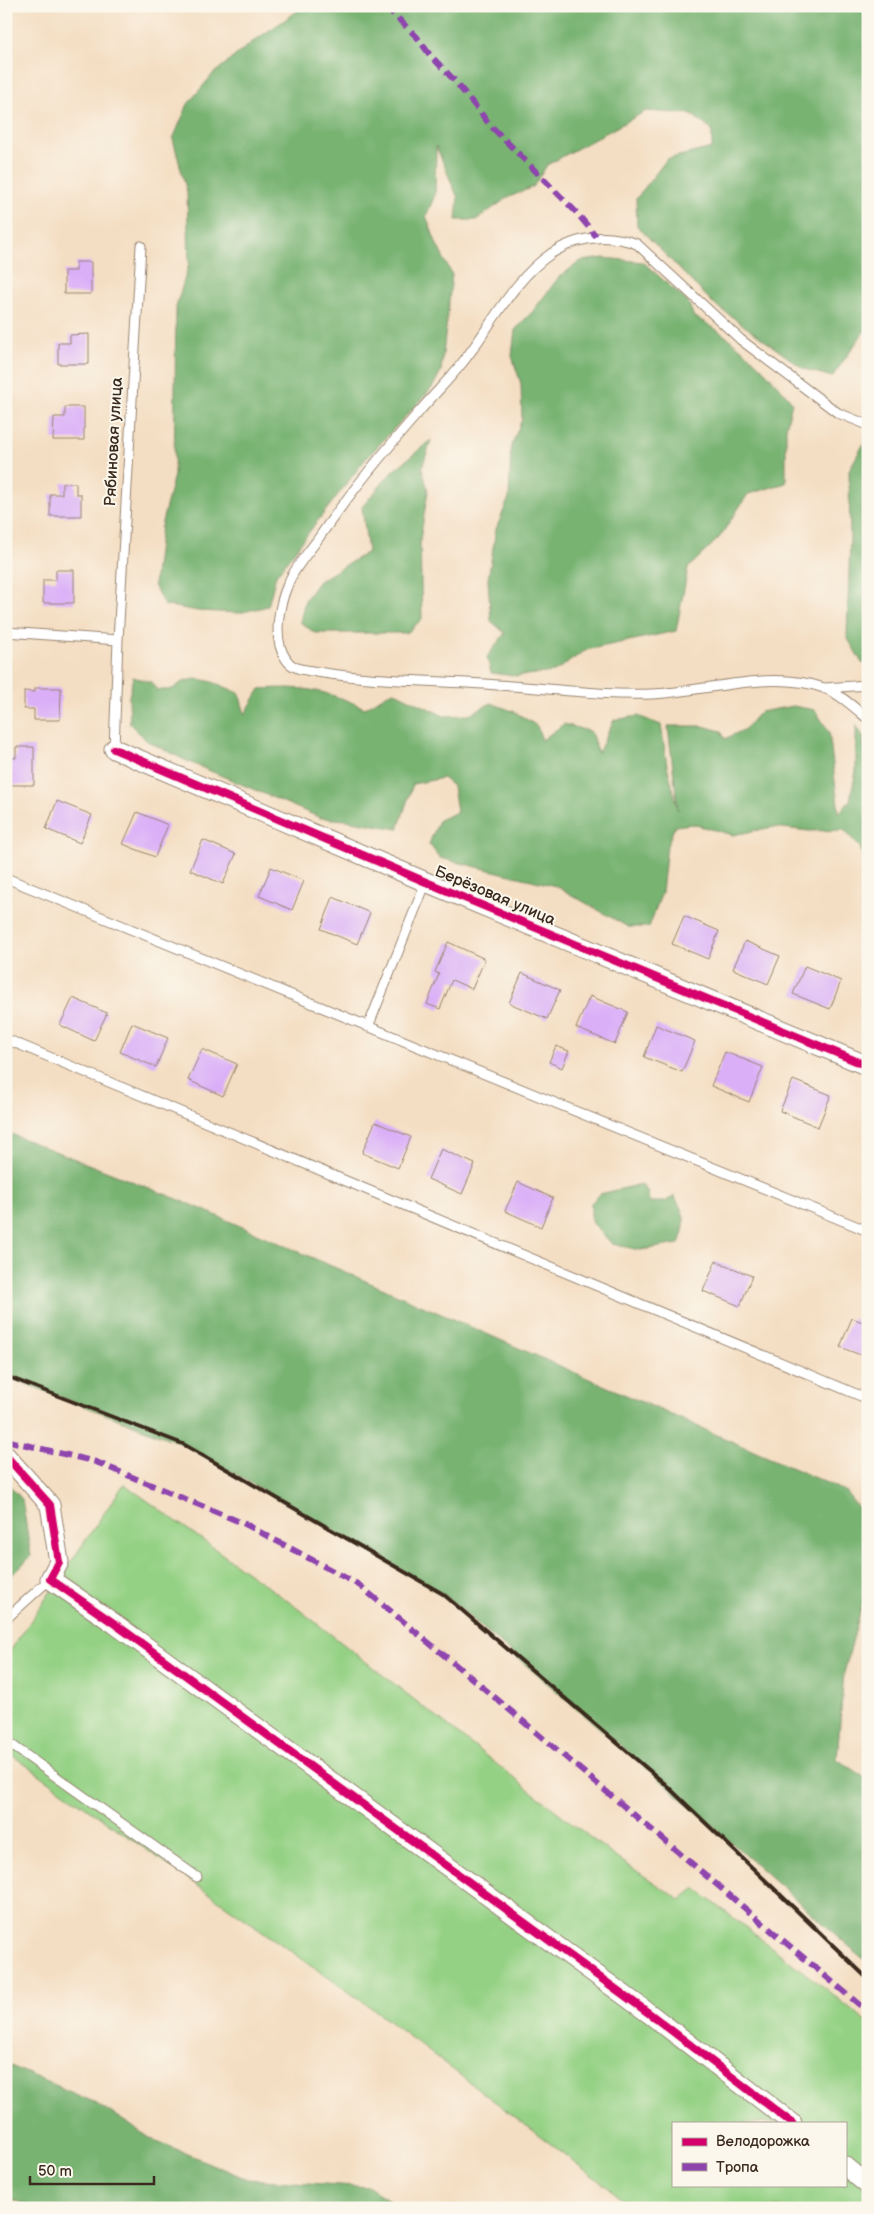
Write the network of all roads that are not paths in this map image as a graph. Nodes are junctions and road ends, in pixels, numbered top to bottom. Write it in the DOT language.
graph roads {
  1 [pos="140,246"];
  2 [pos="868,425"];
  3 [pos="6,632"];
  4 [pos="118,640"];
  5 [pos="868,685"];
  6 [pos="825,688"];
  7 [pos="868,719"];
  8 [pos="114,749"];
  9 [pos="6,878"];
  10 [pos="426,882"];
  11 [pos="368,1027"];
  12 [pos="6,1039"];
  13 [pos="868,1066"];
  14 [pos="868,1230"];
  15 [pos="868,1399"];
  16 [pos="6,1456"];
  17 [pos="50,1579"];
  18 [pos="6,1618"];
  19 [pos="6,1741"];
  20 [pos="196,1877"];
  21 [pos="791,2122"];
  22 [pos="846,2167"];
  23 [pos="868,2186"];
  1 -- 4 [label="lane, Рябиновая улица"];
  2 -- 6 [label="lane"];
  3 -- 4 [label="lane"];
  4 -- 8 [label="lane, Рябиновая улица"];
  5 -- 6 [label="lane"];
  6 -- 7 [label="lane"];
  8 -- 10 [label="street, Берёзовая улица"];
  9 -- 11 [label="lane"];
  10 -- 11 [label="lane"];
  10 -- 13 [label="street, Берёзовая улица"];
  11 -- 14 [label="lane"];
  12 -- 15 [label="lane"];
  16 -- 17 [label="street"];
  17 -- 18 [label="lane"];
  17 -- 21 [label="street"];
  19 -- 20 [label="lane"];
  22 -- 23 [label="street"];
}
